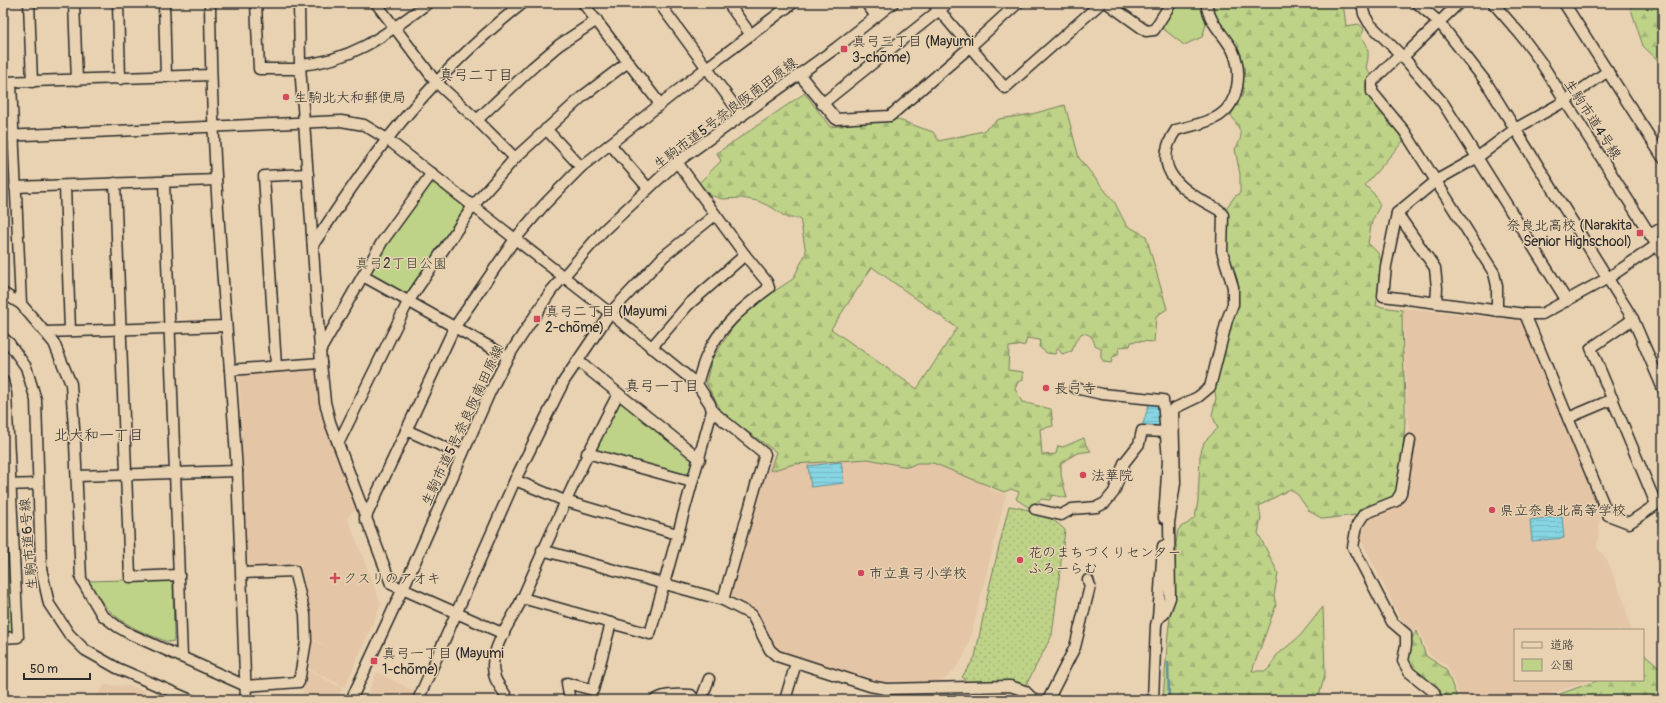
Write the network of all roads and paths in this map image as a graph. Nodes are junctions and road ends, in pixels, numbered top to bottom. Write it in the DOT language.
graph roads {
  1 [pos="29,3"];
  2 [pos="74,3"];
  3 [pos="118,3"];
  4 [pos="164,3"];
  5 [pos="210,3"];
  6 [pos="256,3"];
  7 [pos="299,3"];
  8 [pos="376,3"];
  9 [pos="428,3"];
  10 [pos="523,3"];
  11 [pos="583,3"];
  12 [pos="659,3"];
  13 [pos="728,3"];
  14 [pos="793,3"];
  15 [pos="866,3"];
  16 [pos="893,3"];
  17 [pos="933,3"];
  18 [pos="948,3"];
  19 [pos="1018,3"];
  20 [pos="1101,3"];
  21 [pos="1107,3"];
  22 [pos="1171,3"];
  23 [pos="1206,3"];
  24 [pos="1362,3"];
  25 [pos="1417,3"];
  26 [pos="1459,3"];
  27 [pos="1493,3"];
  28 [pos="1569,5"];
  29 [pos="939,12"];
  30 [pos="876,16"];
  31 [pos="597,20"];
  32 [pos="1439,22"];
  33 [pos="394,29"];
  34 [pos="751,35"];
  35 [pos="971,46"];
  36 [pos="1401,56"];
  37 [pos="628,62"];
  38 [pos="300,67"];
  39 [pos="706,68"];
  40 [pos="1608,71"];
  41 [pos="799,74"];
  42 [pos="211,75"];
  43 [pos="166,77"];
  44 [pos="120,78"];
  45 [pos="77,80"];
  46 [pos="32,82"];
  47 [pos="436,82"];
  48 [pos="7,83"];
  49 [pos="1565,101"];
  50 [pos="660,104"];
  51 [pos="822,104"];
  52 [pos="742,116"];
  53 [pos="477,120"];
  54 [pos="305,122"];
  55 [pos="214,128"];
  56 [pos="546,129"];
  57 [pos="1515,129"];
  58 [pos="8,136"];
  59 [pos="387,139"];
  60 [pos="610,144"];
  61 [pos="1478,157"];
  62 [pos="515,158"];
  63 [pos="1663,158"];
  64 [pos="677,162"];
  65 [pos="581,167"];
  66 [pos="432,173"];
  67 [pos="308,174"];
  68 [pos="216,180"];
  69 [pos="1437,180"];
  70 [pos="164,182"];
  71 [pos="115,184"];
  72 [pos="65,186"];
  73 [pos="15,187"];
  74 [pos="648,188"];
  75 [pos="473,206"];
  76 [pos="1397,213"];
  77 [pos="715,215"];
  78 [pos="1663,227"];
  79 [pos="1650,235"];
  80 [pos="515,239"];
  81 [pos="312,245"];
  82 [pos="1657,245"];
  83 [pos="745,255"];
  84 [pos="1663,255"];
  85 [pos="363,276"];
  86 [pos="562,276"];
  87 [pos="1608,278"];
  88 [pos="3,293"];
  89 [pos="1567,300"];
  90 [pos="408,302"];
  91 [pos="1436,303"];
  92 [pos="21,304"];
  93 [pos="1497,311"];
  94 [pos="610,313"];
  95 [pos="1525,314"];
  96 [pos="1634,319"];
  97 [pos="226,326"];
  98 [pos="170,328"];
  99 [pos="454,328"];
  100 [pos="120,329"];
  101 [pos="70,331"];
  102 [pos="46,332"];
  103 [pos="3,338"];
  104 [pos="320,348"];
  105 [pos="651,348"];
  106 [pos="508,356"];
  107 [pos="578,361"];
  108 [pos="321,363"];
  109 [pos="276,366"];
  110 [pos="230,370"];
  111 [pos="3,381"];
  112 [pos="697,384"];
  113 [pos="1075,388"];
  114 [pos="1663,389"];
  115 [pos="618,394"];
  116 [pos="1613,399"];
  117 [pos="712,411"];
  118 [pos="1568,418"];
  119 [pos="406,430"];
  120 [pos="1167,432"];
  121 [pos="1410,440"];
  122 [pos="338,444"];
  123 [pos="587,453"];
  124 [pos="462,455"];
  125 [pos="700,459"];
  126 [pos="237,471"];
  127 [pos="176,473"];
  128 [pos="126,475"];
  129 [pos="77,476"];
  130 [pos="515,480"];
  131 [pos="692,482"];
  132 [pos="38,484"];
  133 [pos="7,485"];
  134 [pos="565,501"];
  135 [pos="1660,502"];
  136 [pos="1035,509"];
  137 [pos="365,519"];
  138 [pos="677,534"];
  139 [pos="542,550"];
  140 [pos="242,573"];
  141 [pos="179,575"];
  142 [pos="1088,580"];
  143 [pos="663,583"];
  144 [pos="402,590"];
  145 [pos="522,598"];
  146 [pos="723,600"];
  147 [pos="457,614"];
  148 [pos="1158,618"];
  149 [pos="611,623"];
  150 [pos="504,634"];
  151 [pos="3,638"];
  152 [pos="182,657"];
  153 [pos="796,663"];
  154 [pos="709,679"];
  155 [pos="246,686"];
  156 [pos="569,696"];
  157 [pos="191,700"];
  158 [pos="246,700"];
  159 [pos="351,700"];
  160 [pos="418,700"];
  161 [pos="508,700"];
  162 [pos="655,700"];
  163 [pos="696,700"];
  164 [pos="700,700"];
  165 [pos="786,700"];
  166 [pos="1034,700"];
  167 [pos="1048,700"];
  168 [pos="1153,700"];
  169 [pos="1436,700"];
  1 -- 46 [label="street"];
  2 -- 45 [label="street"];
  3 -- 44 [label="street"];
  4 -- 43 [label="street"];
  5 -- 42 [label="street"];
  6 -- 38 [label="street"];
  7 -- 38 [label="street"];
  8 -- 33 [label="street"];
  9 -- 33 [label="street"];
  10 -- 47 [label="street"];
  11 -- 31 [label="street"];
  12 -- 39 [label="street"];
  13 -- 34 [label="street"];
  14 -- 34 [label="street"];
  15 -- 30 [label="street"];
  16 -- 30 [label="street, 生駒市道5号奈良阪南田原線"];
  17 -- 29 [label="street"];
  18 -- 29 [label="street"];
  19 -- 35 [label="street"];
  20 -- 35 [label="street"];
  21 -- 22 [label="street"];
  23 -- 148 [label="street"];
  24 -- 36 [label="street"];
  25 -- 32 [label="street"];
  26 -- 32 [label="street"];
  27 -- 49 [label="street, 生駒市道4号線"];
  28 -- 40 [label="street"];
  29 -- 35 [label="street"];
  29 -- 51 [label="street"];
  30 -- 41 [label="street, 生駒市道5号奈良阪南田原線"];
  31 -- 37 [label="street"];
  31 -- 53 [label="street"];
  32 -- 36 [label="street"];
  32 -- 57 [label="street"];
  33 -- 38 [label="street"];
  33 -- 47 [label="street"];
  34 -- 39 [label="street"];
  35 -- 51 [label="street"];
  36 -- 61 [label="street"];
  36 -- 69 [label="street"];
  37 -- 50 [label="street"];
  37 -- 56 [label="street"];
  38 -- 54 [label="street"];
  39 -- 50 [label="street"];
  39 -- 52 [label="street"];
  40 -- 49 [label="street"];
  40 -- 63 [label="street"];
  41 -- 51 [label="street"];
  41 -- 52 [label="street, 生駒市道5号奈良阪南田原線"];
  42 -- 43 [label="street"];
  42 -- 55 [label="street"];
  43 -- 44 [label="street"];
  44 -- 45 [label="street"];
  45 -- 46 [label="street"];
  46 -- 48 [label="street"];
  47 -- 53 [label="street"];
  47 -- 59 [label="street"];
  48 -- 58 [label="street"];
  49 -- 57 [label="street"];
  49 -- 79 [label="street, 生駒市道4号線"];
  50 -- 60 [label="street"];
  52 -- 64 [label="street, 生駒市道5号奈良阪南田原線"];
  53 -- 62 [label="street"];
  54 -- 55 [label="street"];
  54 -- 59 [label="street"];
  54 -- 67 [label="street"];
  55 -- 58 [label="street"];
  55 -- 68 [label="street"];
  56 -- 62 [label="street"];
  56 -- 65 [label="street"];
  57 -- 61 [label="street"];
  57 -- 87 [label="street"];
  58 -- 73 [label="street"];
  59 -- 66 [label="street"];
  59 -- 81 [label="street"];
  60 -- 65 [label="street"];
  60 -- 74 [label="street"];
  61 -- 69 [label="street"];
  61 -- 89 [label="street"];
  62 -- 75 [label="street"];
  64 -- 74 [label="street, 生駒市道5号奈良阪南田原線"];
  64 -- 77 [label="street"];
  65 -- 80 [label="street"];
  66 -- 75 [label="street"];
  66 -- 85 [label="street"];
  67 -- 81 [label="street"];
  67 -- 109 [label="street"];
  68 -- 70 [label="street"];
  68 -- 97 [label="street"];
  69 -- 76 [label="street"];
  69 -- 93 [label="street"];
  70 -- 71 [label="street"];
  70 -- 98 [label="street"];
  71 -- 72 [label="street"];
  71 -- 100 [label="street"];
  72 -- 73 [label="street"];
  72 -- 101 [label="street"];
  73 -- 92 [label="street"];
  74 -- 86 [label="street, 生駒市道5号奈良阪南田原線"];
  75 -- 80 [label="street"];
  75 -- 90 [label="street"];
  76 -- 91 [label="street"];
  76 -- 91 [label="street"];
  77 -- 83 [label="street"];
  77 -- 94 [label="street"];
  78 -- 79 [label="street"];
  79 -- 82 [label="street, 生駒市道4号線"];
  80 -- 86 [label="street"];
  80 -- 99 [label="street"];
  81 -- 104 [label="street"];
  82 -- 84 [label="street, 生駒市道4号線"];
  82 -- 87 [label="street"];
  83 -- 105 [label="street"];
  83 -- 112 [label="street"];
  85 -- 90 [label="street"];
  85 -- 104 [label="street"];
  86 -- 94 [label="street"];
  86 -- 106 [label="street, 生駒市道5号奈良阪南田原線"];
  87 -- 89 [label="street"];
  87 -- 96 [label="street"];
  88 -- 92 [label="street"];
  89 -- 95 [label="street"];
  90 -- 99 [label="street"];
  90 -- 122 [label="street"];
  91 -- 93 [label="street"];
  92 -- 102 [label="street"];
  93 -- 95 [label="street"];
  94 -- 105 [label="street"];
  94 -- 107 [label="street"];
  95 -- 118 [label="street"];
  96 -- 114 [label="street"];
  96 -- 116 [label="street"];
  97 -- 98 [label="street"];
  97 -- 110 [label="street"];
  98 -- 100 [label="street"];
  98 -- 127 [label="street"];
  99 -- 106 [label="street"];
  99 -- 119 [label="street"];
  100 -- 101 [label="street"];
  100 -- 128 [label="street"];
  101 -- 102 [label="street"];
  102 -- 129 [label="street"];
  103 -- 132 [label="street, 生駒市道6号線"];
  104 -- 108 [label="street"];
  105 -- 112 [label="street"];
  106 -- 124 [label="street, 生駒市道5号奈良阪南田原線"];
  107 -- 115 [label="street"];
  107 -- 130 [label="street"];
  108 -- 109 [label="street"];
  108 -- 122 [label="street"];
  109 -- 110 [label="street"];
  110 -- 126 [label="street"];
  111 -- 133 [label="street"];
  112 -- 117 [label="street"];
  113 -- 120 [label="street"];
  115 -- 123 [label="street"];
  115 -- 125 [label="street"];
  116 -- 118 [label="street"];
  116 -- 135 [label="street"];
  117 -- 125 [label="street"];
  117 -- 146 [label="street"];
  118 -- 135 [label="street"];
  119 -- 124 [label="street"];
  119 -- 137 [label="street"];
  120 -- 136 [label="street"];
  120 -- 148 [label="street"];
  121 -- 169 [label="street"];
  122 -- 137 [label="street"];
  123 -- 131 [label="street"];
  123 -- 134 [label="street"];
  124 -- 144 [label="street, 生駒市道5号奈良阪南田原線"];
  125 -- 131 [label="street"];
  126 -- 127 [label="street"];
  126 -- 140 [label="street"];
  127 -- 128 [label="street"];
  127 -- 141 [label="street"];
  128 -- 129 [label="street"];
  128 -- 141 [label="street"];
  129 -- 152 [label="street"];
  130 -- 134 [label="street"];
  130 -- 147 [label="street"];
  131 -- 138 [label="street"];
  132 -- 133 [label="street"];
  132 -- 157 [label="street, 生駒市道6号線"];
  133 -- 151 [label="street"];
  134 -- 138 [label="street"];
  134 -- 139 [label="street"];
  137 -- 144 [label="street"];
  138 -- 143 [label="street"];
  139 -- 143 [label="street"];
  139 -- 145 [label="street"];
  140 -- 155 [label="street"];
  140 -- 155 [label="street"];
  141 -- 152 [label="street"];
  142 -- 167 [label="street"];
  143 -- 146 [label="street"];
  143 -- 149 [label="street"];
  144 -- 147 [label="street"];
  144 -- 159 [label="street, 生駒市道5号奈良阪南田原線"];
  145 -- 149 [label="street"];
  145 -- 150 [label="street"];
  146 -- 153 [label="street"];
  147 -- 150 [label="street"];
  147 -- 160 [label="street"];
  148 -- 168 [label="street"];
  149 -- 156 [label="street"];
  150 -- 161 [label="street"];
  152 -- 155 [label="street"];
  153 -- 165 [label="street"];
  153 -- 166 [label="street"];
  154 -- 164 [label="street"];
  155 -- 158 [label="street"];
  162 -- 163 [label="street"];
}
